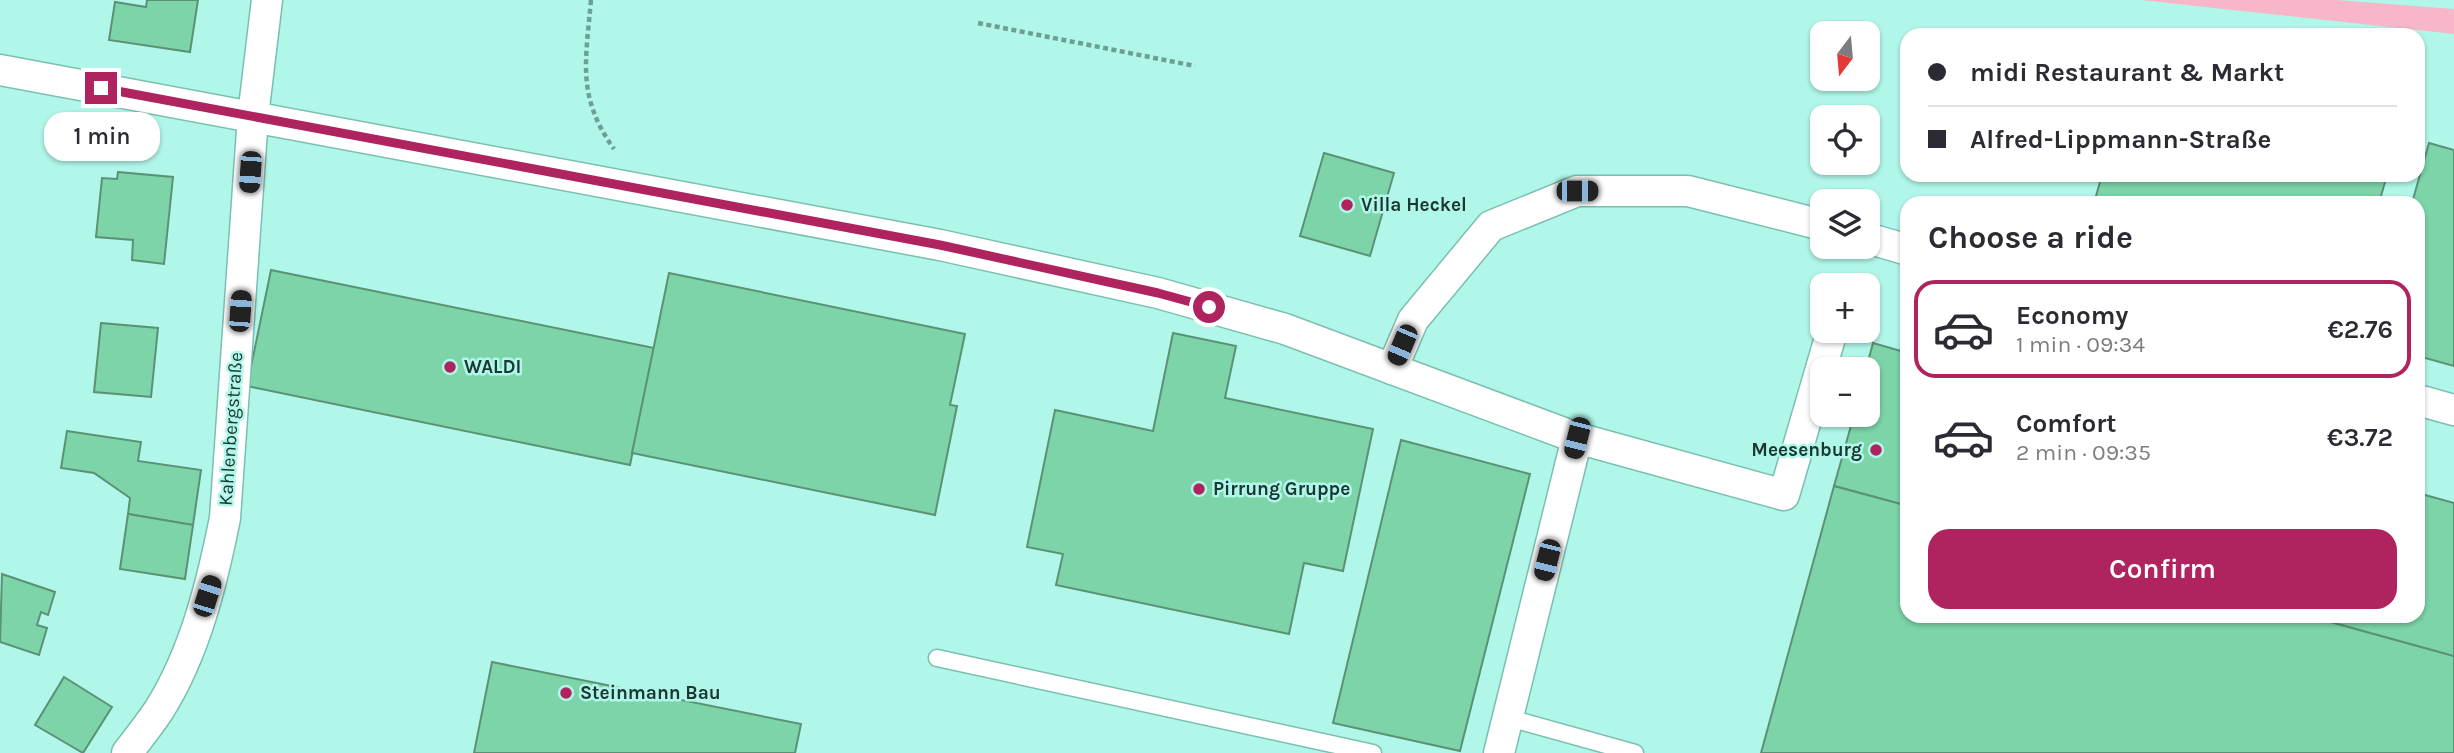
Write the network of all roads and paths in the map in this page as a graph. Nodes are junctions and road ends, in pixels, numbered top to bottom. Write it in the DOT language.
graph roads {
  1 [pos="267,0"];
  2 [pos="591,0"];
  3 [pos="978,23"];
  4 [pos="1195,66"];
  5 [pos="0,70"];
  6 [pos="253,116"];
  7 [pos="652,191"];
  8 [pos="1810,222"];
  9 [pos="1880,242"];
  10 [pos="1900,248"];
  11 [pos="1828,343"];
  12 [pos="1392,369"];
  13 [pos="2425,402"];
  14 [pos="2454,410"];
  15 [pos="1577,438"];
  16 [pos="937,658"];
  17 [pos="1509,718"];
  18 [pos="127,753"];
  19 [pos="1373,753"];
  20 [pos="1499,753"];
  21 [pos="1635,753"];
  1 -- 6 [label="street, Kahlenbergstraße"];
  2 -- 7 [label="path"];
  3 -- 4 [label="path"];
  5 -- 6 [label="street"];
  6 -- 7 [label="street"];
  6 -- 18 [label="street, Kahlenbergstraße"];
  7 -- 12 [label="street"];
  8 -- 12 [label="street"];
  9 -- 10 [label="street"];
  11 -- 15 [label="street"];
  12 -- 15 [label="street"];
  13 -- 14 [label="street"];
  15 -- 17 [label="street"];
  16 -- 19 [label="lane"];
  17 -- 20 [label="street"];
  17 -- 21 [label="lane"];
}
